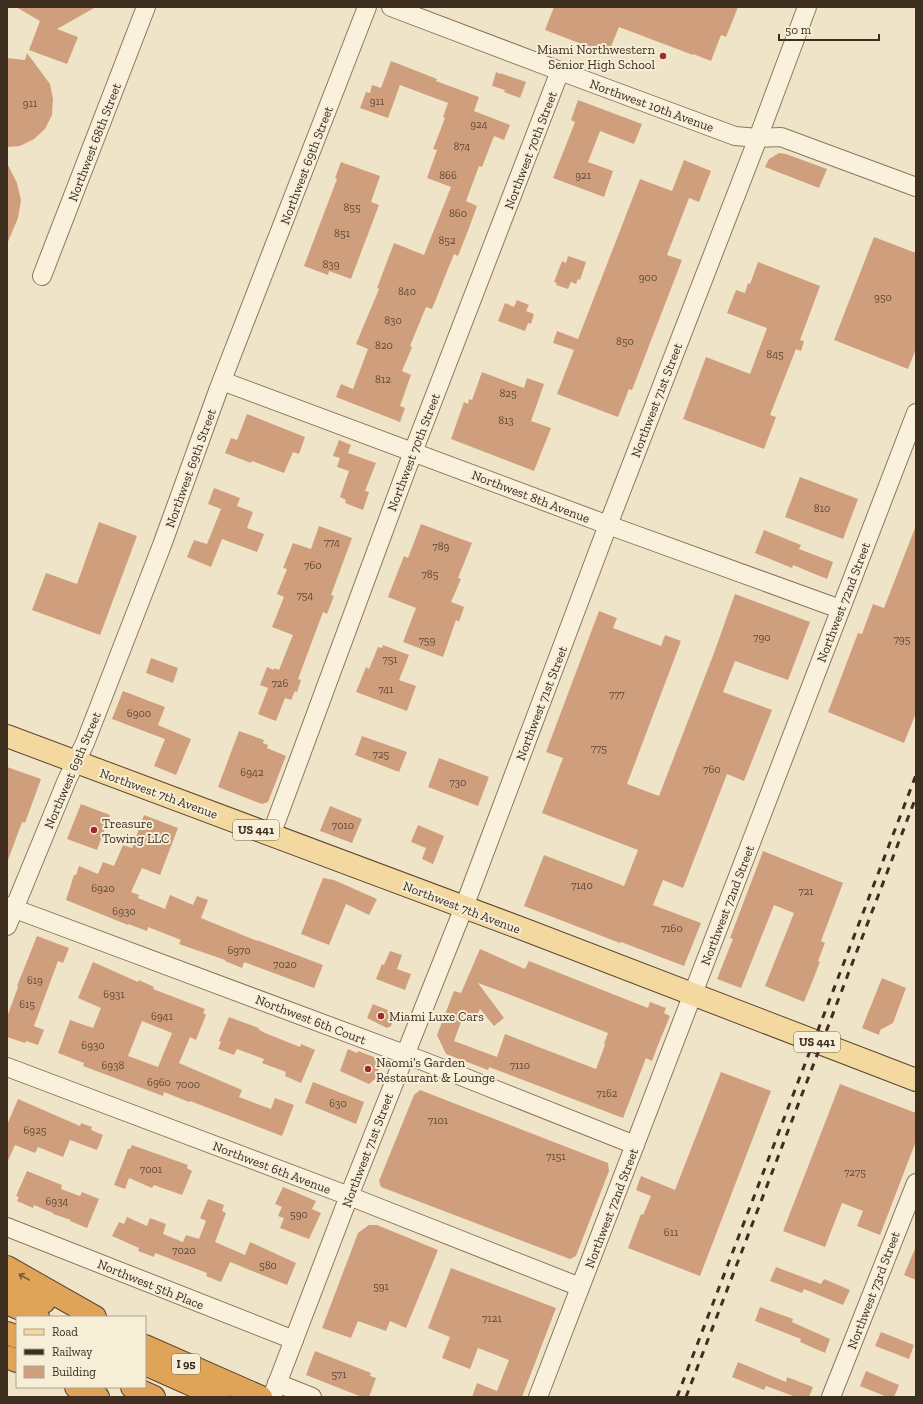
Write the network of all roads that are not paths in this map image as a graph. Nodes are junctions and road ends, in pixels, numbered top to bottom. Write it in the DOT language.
graph roads {
  1 [pos="146,7"];
  2 [pos="367,7"];
  3 [pos="391,7"];
  4 [pos="807,7"];
  5 [pos="560,71"];
  6 [pos="758,138"];
  7 [pos="916,187"];
  8 [pos="42,276"];
  9 [pos="222,381"];
  10 [pos="916,413"];
  11 [pos="413,452"];
  12 [pos="608,525"];
  13 [pos="840,609"];
  14 [pos="7,736"];
  15 [pos="75,762"];
  16 [pos="270,835"];
  17 [pos="10,907"];
  18 [pos="464,908"];
  19 [pos="7,926"];
  20 [pos="693,994"];
  21 [pos="405,1055"];
  22 [pos="7,1068"];
  23 [pos="916,1080"];
  24 [pos="635,1145"];
  25 [pos="916,1183"];
  26 [pos="349,1196"];
  27 [pos="7,1227"];
  28 [pos="7,1267"];
  29 [pos="7,1286"];
  30 [pos="580,1287"];
  31 [pos="7,1304"];
  32 [pos="36,1316"];
  33 [pos="76,1316"];
  34 [pos="93,1316"];
  35 [pos="294,1340"];
  36 [pos="146,1351"];
  37 [pos="7,1356"];
  38 [pos="16,1360"];
  39 [pos="78,1388"];
  40 [pos="134,1388"];
  41 [pos="219,1391"];
  42 [pos="270,1392"];
  43 [pos="98,1397"];
  44 [pos="154,1397"];
  45 [pos="312,1397"];
  46 [pos="538,1397"];
  47 [pos="831,1397"];
  1 -- 8 [label="street, Northwest 68th Street"];
  2 -- 9 [label="street, Northwest 69th Street"];
  3 -- 5 [label="street, Northwest 10th Avenue"];
  4 -- 6 [label="street, Northwest 71st Street"];
  5 -- 6 [label="street, Northwest 10th Avenue"];
  5 -- 11 [label="street, Northwest 70th Street"];
  6 -- 7 [label="street, Northwest 10th Avenue"];
  6 -- 12 [label="street, Northwest 71st Street"];
  9 -- 11 [label="street, Northwest 8th Avenue"];
  9 -- 15 [label="street, Northwest 69th Street"];
  10 -- 13 [label="street, Northwest 72nd Street"];
  11 -- 12 [label="street, Northwest 8th Avenue"];
  11 -- 16 [label="street, Northwest 70th Street"];
  12 -- 13 [label="street, Northwest 8th Avenue"];
  12 -- 18 [label="street, Northwest 71st Street"];
  13 -- 20 [label="street, Northwest 72nd Street"];
  14 -- 15 [label="main road, Northwest 7th Avenue / US 441"];
  15 -- 16 [label="main road, Northwest 7th Avenue / US 441"];
  15 -- 17 [label="street, Northwest 69th Street"];
  16 -- 18 [label="main road, Northwest 7th Avenue / US 441"];
  17 -- 19 [label="street, Northwest 69th Street"];
  17 -- 21 [label="street, Northwest 6th Court"];
  18 -- 20 [label="main road, Northwest 7th Avenue / US 441"];
  18 -- 21 [label="street, Northwest 71st Street"];
  20 -- 23 [label="main road, Northwest 7th Avenue / US 441"];
  20 -- 24 [label="street, Northwest 72nd Street"];
  21 -- 24 [label="street, Northwest 6th Court"];
  21 -- 26 [label="street, Northwest 71st Street"];
  22 -- 26 [label="street, Northwest 6th Avenue"];
  24 -- 30 [label="street, Northwest 72nd Street"];
  25 -- 47 [label="street, Northwest 73rd Street"];
  26 -- 30 [label="street, Northwest 6th Avenue"];
  26 -- 35 [label="street, Northwest 71st Street"];
  27 -- 35 [label="street, Northwest 5th Place"];
  34 -- 28 [label="highway, one-way"];
  29 -- 33 [label="highway"];
  30 -- 46 [label="street, Northwest 72nd Street"];
  31 -- 32 [label="highway"];
  35 -- 42 [label="street, Northwest 71st Street"];
  36 -- 41 [label="highway, I 95"];
  37 -- 38 [label="highway"];
  39 -- 43 [label="highway"];
  40 -- 44 [label="highway"];
  41 -- 42 [label="highway, I 95"];
  42 -- 45 [label="street"];
}
